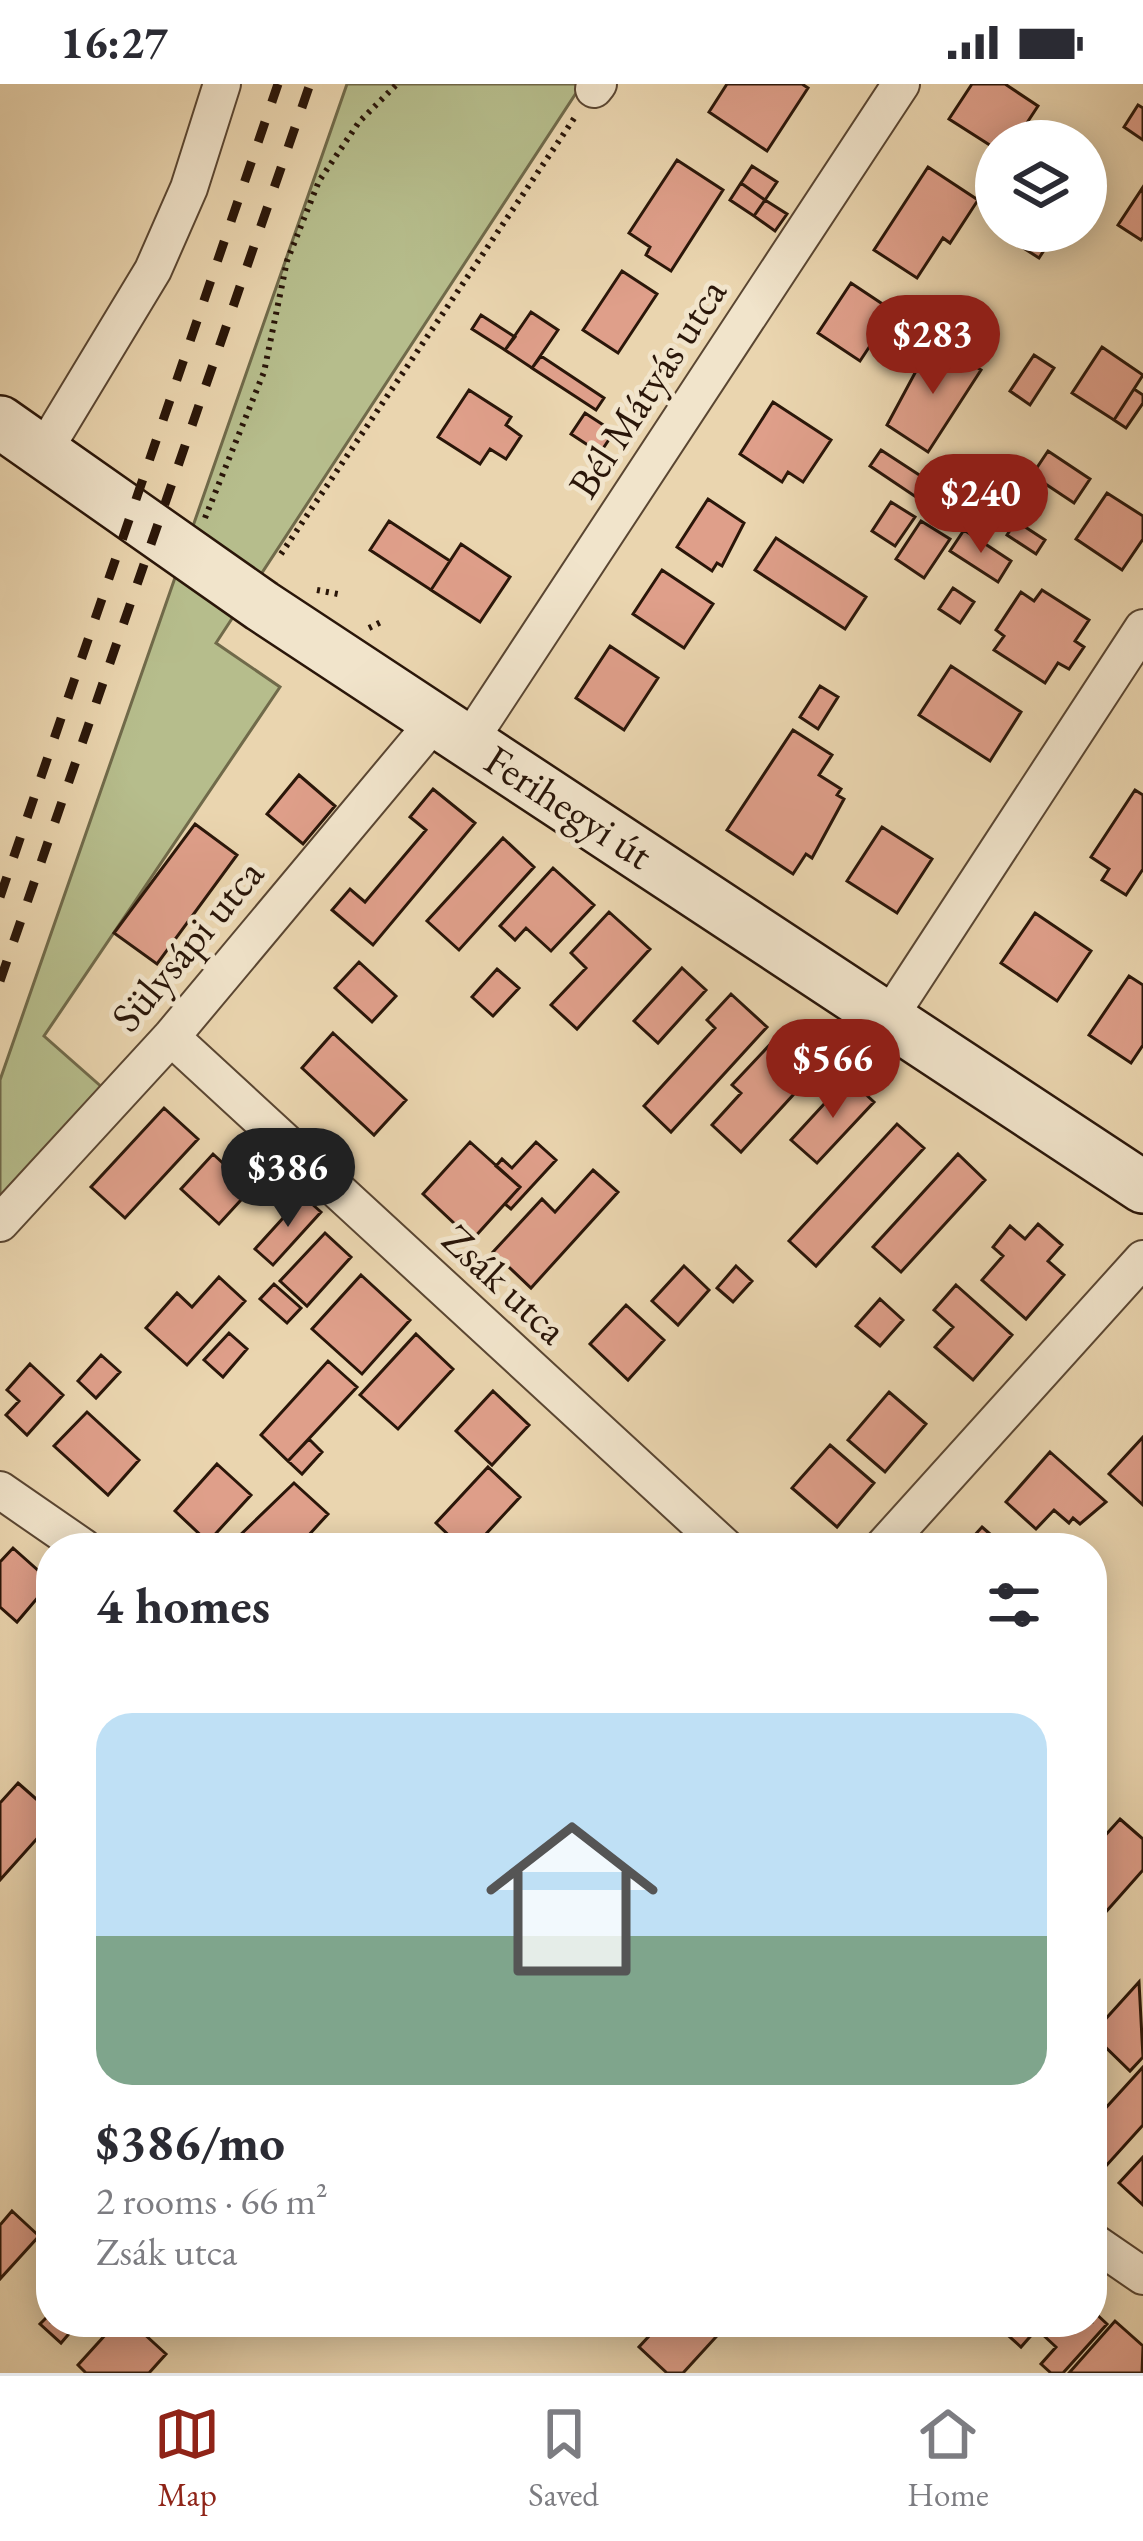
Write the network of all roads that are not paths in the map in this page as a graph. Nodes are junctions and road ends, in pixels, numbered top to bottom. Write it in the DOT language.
graph roads {
  1 [pos="222,84"];
  2 [pos="901,84"];
  3 [pos="0,422"];
  4 [pos="43,452"];
  5 [pos="1143,628"];
  6 [pos="453,731"];
  7 [pos="889,1017"];
  8 [pos="171,1037"];
  9 [pos="1143,1187"];
  10 [pos="0,1223"];
  11 [pos="1143,1259"];
  12 [pos="0,1490"];
  13 [pos="62,1533"];
  14 [pos="710,1533"];
  15 [pos="896,1533"];
  16 [pos="1107,2251"];
  17 [pos="1143,2276"];
  1 -- 4 [label="street"];
  2 -- 6 [label="street, Bél Mátyás utca"];
  3 -- 4 [label="main road, Ferihegyi út"];
  4 -- 6 [label="main road, Ferihegyi út"];
  5 -- 7 [label="street"];
  6 -- 7 [label="main road, Ferihegyi út"];
  6 -- 8 [label="street, Sülysápi utca"];
  7 -- 9 [label="main road, Ferihegyi út"];
  8 -- 10 [label="street, Sülysápi utca"];
  8 -- 14 [label="street, Zsák utca"];
  11 -- 15 [label="street"];
  12 -- 13 [label="street"];
  16 -- 17 [label="street"];
}
